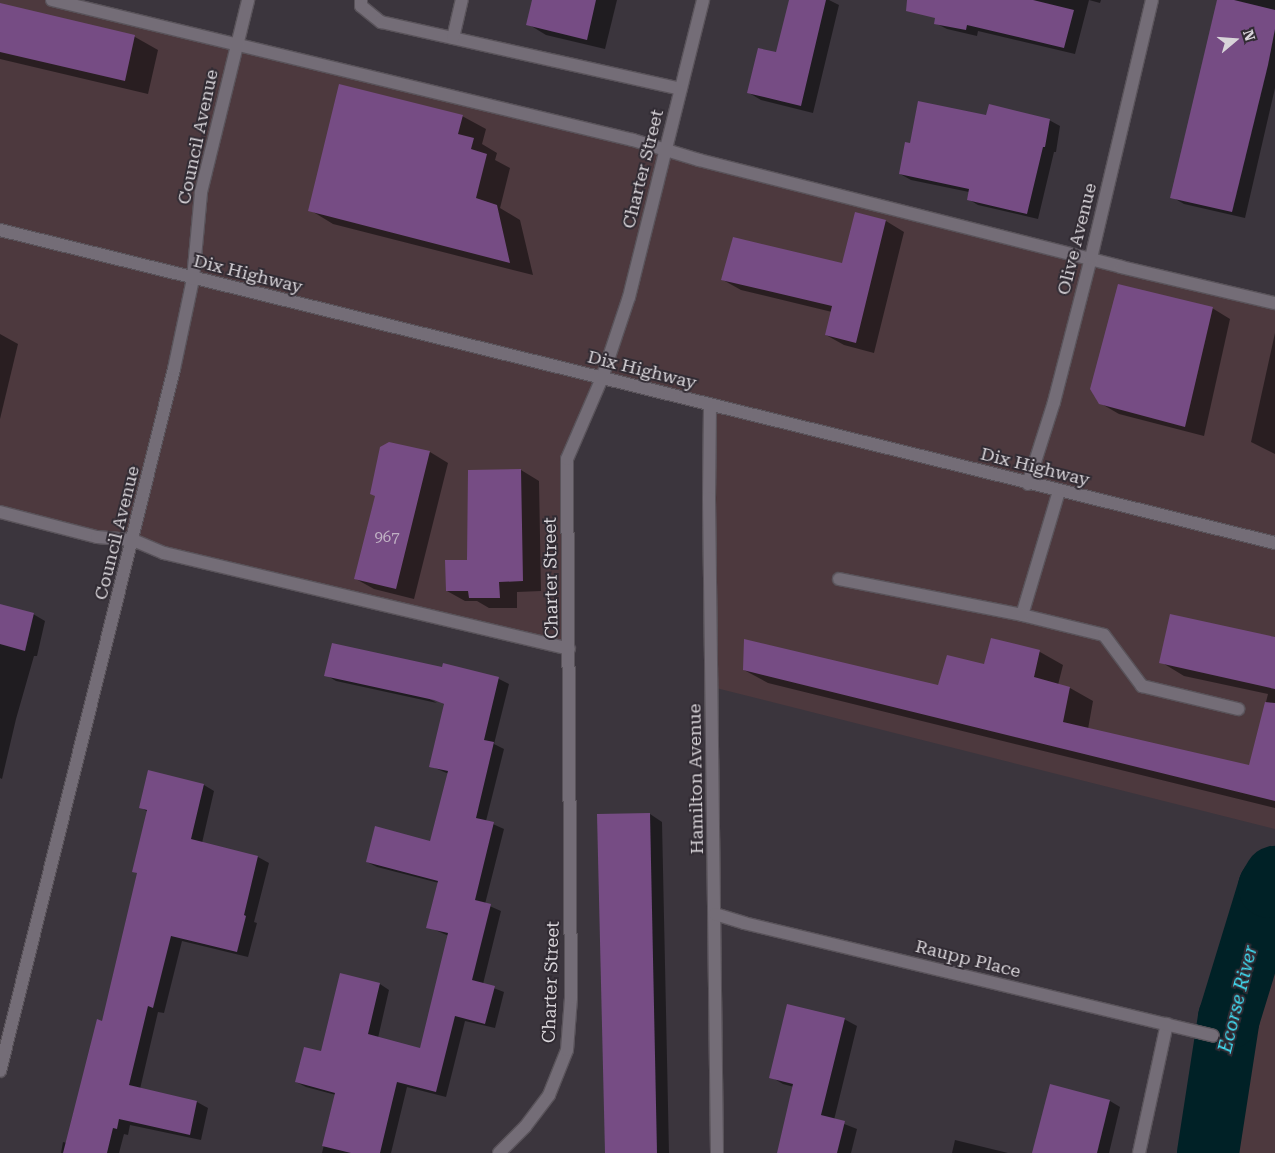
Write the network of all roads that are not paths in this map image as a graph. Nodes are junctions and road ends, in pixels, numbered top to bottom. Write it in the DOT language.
graph roads {
  1 [pos="52,0"];
  2 [pos="248,0"];
  3 [pos="361,0"];
  4 [pos="462,0"];
  5 [pos="704,0"];
  6 [pos="1152,0"];
  7 [pos="453,38"];
  8 [pos="236,45"];
  9 [pos="681,90"];
  10 [pos="666,149"];
  11 [pos="0,230"];
  12 [pos="1091,258"];
  13 [pos="193,279"];
  14 [pos="1275,303"];
  15 [pos="602,378"];
  16 [pos="710,405"];
  17 [pos="1028,484"];
  18 [pos="1059,491"];
  19 [pos="0,512"];
  20 [pos="133,540"];
  21 [pos="1275,543"];
  22 [pos="838,579"];
  23 [pos="1022,614"];
  24 [pos="569,649"];
  25 [pos="1238,709"];
  26 [pos="715,914"];
  27 [pos="1167,1024"];
  28 [pos="1213,1036"];
  29 [pos="0,1070"];
  30 [pos="499,1153"];
  31 [pos="716,1153"];
  32 [pos="1139,1153"];
  1 -- 8 [label="street"];
  2 -- 8 [label="street, Council Avenue"];
  3 -- 7 [label="street"];
  4 -- 7 [label="street"];
  5 -- 9 [label="street, Charter Street"];
  6 -- 12 [label="street, Olive Avenue"];
  7 -- 9 [label="street"];
  8 -- 10 [label="street"];
  8 -- 13 [label="street, Council Avenue"];
  9 -- 10 [label="street, Charter Street"];
  10 -- 12 [label="street"];
  10 -- 15 [label="street, Charter Street"];
  11 -- 13 [label="street, Dix Highway"];
  12 -- 14 [label="street"];
  12 -- 17 [label="street, Olive Avenue"];
  13 -- 15 [label="street, Dix Highway"];
  13 -- 20 [label="street, Council Avenue"];
  15 -- 16 [label="street, Dix Highway"];
  15 -- 24 [label="street, Charter Street"];
  16 -- 17 [label="street, Dix Highway"];
  16 -- 26 [label="street, Hamilton Avenue"];
  17 -- 18 [label="street, Dix Highway"];
  18 -- 21 [label="street, Dix Highway"];
  18 -- 23 [label="street"];
  19 -- 20 [label="street"];
  20 -- 24 [label="street"];
  20 -- 29 [label="street, Council Avenue"];
  22 -- 23 [label="street"];
  23 -- 25 [label="street"];
  24 -- 30 [label="street, Charter Street"];
  26 -- 27 [label="street, Raupp Place"];
  26 -- 31 [label="street, Hamilton Avenue"];
  27 -- 28 [label="street, Raupp Place"];
  27 -- 32 [label="street"];
}
